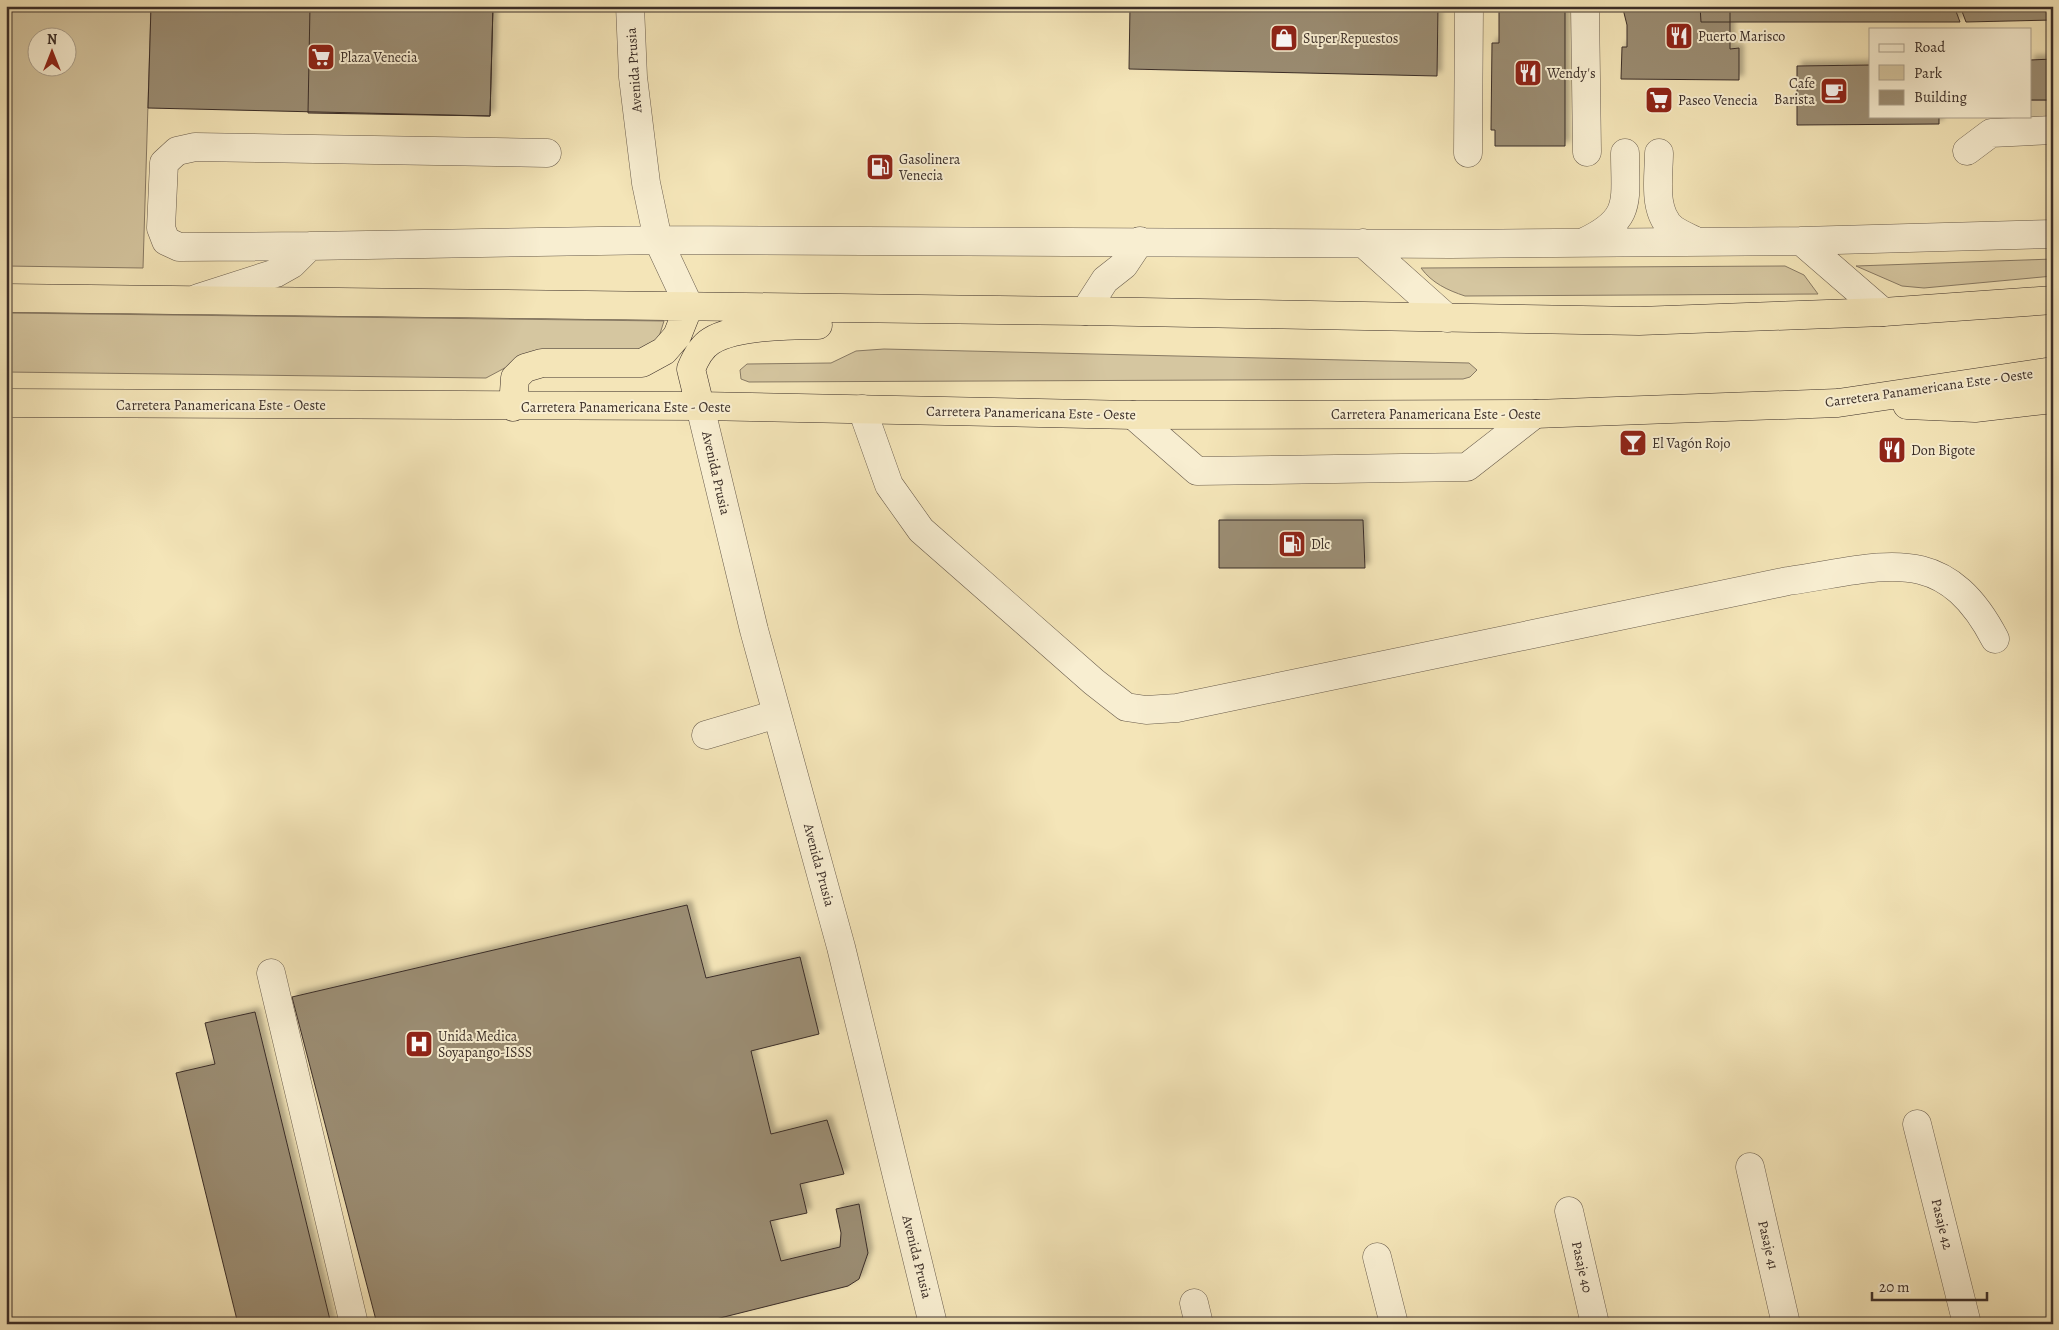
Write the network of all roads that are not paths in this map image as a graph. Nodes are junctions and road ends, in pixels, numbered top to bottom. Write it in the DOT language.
graph roads {
  1 [pos="630,6"];
  2 [pos="1469,6"];
  3 [pos="1585,6"];
  4 [pos="2053,130"];
  5 [pos="1967,151"];
  6 [pos="1587,152"];
  7 [pos="548,153"];
  8 [pos="1468,153"];
  9 [pos="1625,153"];
  10 [pos="1659,153"];
  11 [pos="2053,234"];
  12 [pos="658,240"];
  13 [pos="1140,241"];
  14 [pos="1801,241"];
  15 [pos="1584,242"];
  16 [pos="1698,242"];
  17 [pos="1364,243"];
  18 [pos="310,246"];
  19 [pos="6,298"];
  20 [pos="195,300"];
  21 [pos="2053,300"];
  22 [pos="689,306"];
  23 [pos="1085,311"];
  24 [pos="1883,312"];
  25 [pos="1447,318"];
  26 [pos="2053,371"];
  27 [pos="2053,399"];
  28 [pos="6,403"];
  29 [pos="1838,403"];
  30 [pos="700,406"];
  31 [pos="513,407"];
  32 [pos="862,409"];
  33 [pos="1534,414"];
  34 [pos="1133,415"];
  35 [pos="1995,639"];
  36 [pos="777,714"];
  37 [pos="706,735"];
  38 [pos="271,973"];
  39 [pos="1917,1124"];
  40 [pos="1750,1167"];
  41 [pos="1569,1211"];
  42 [pos="1377,1257"];
  43 [pos="354,1324"];
  44 [pos="933,1324"];
  45 [pos="1394,1324"];
  46 [pos="1595,1324"];
  47 [pos="1786,1324"];
  48 [pos="1968,1324"];
  1 -- 12 [label="street, Avenida Prusia"];
  2 -- 8 [label="street"];
  3 -- 6 [label="street"];
  4 -- 5 [label="street"];
  7 -- 18 [label="street"];
  9 -- 15 [label="street"];
  10 -- 16 [label="street"];
  11 -- 14 [label="street"];
  12 -- 13 [label="street"];
  12 -- 18 [label="street"];
  12 -- 22 [label="street, Avenida Prusia"];
  13 -- 17 [label="street"];
  13 -- 23 [label="street"];
  14 -- 16 [label="street"];
  14 -- 24 [label="street"];
  15 -- 16 [label="street"];
  15 -- 17 [label="street"];
  17 -- 25 [label="street"];
  18 -- 20 [label="street"];
  19 -- 20 [label="highway"];
  20 -- 22 [label="highway"];
  21 -- 24 [label="highway"];
  22 -- 23 [label="highway"];
  22 -- 31 [label="highway"];
  23 -- 25 [label="highway"];
  23 -- 30 [label="highway"];
  24 -- 25 [label="highway"];
  26 -- 29 [label="highway, Carretera Panamericana Este - Oeste"];
  27 -- 29 [label="highway"];
  28 -- 31 [label="highway, Carretera Panamericana Este - Oeste"];
  29 -- 33 [label="highway, Carretera Panamericana Este - Oeste"];
  30 -- 31 [label="highway, Carretera Panamericana Este - Oeste"];
  30 -- 32 [label="highway, Carretera Panamericana Este - Oeste"];
  30 -- 36 [label="street, Avenida Prusia"];
  32 -- 34 [label="highway, Carretera Panamericana Este - Oeste"];
  32 -- 35 [label="street"];
  33 -- 34 [label="highway, Carretera Panamericana Este - Oeste"];
  33 -- 34 [label="street"];
  36 -- 37 [label="street"];
  36 -- 44 [label="street, Avenida Prusia"];
  38 -- 43 [label="street"];
  39 -- 48 [label="street, Pasaje 42"];
  40 -- 47 [label="street, Pasaje 41"];
  41 -- 46 [label="street, Pasaje 40"];
  42 -- 45 [label="street"];
}
